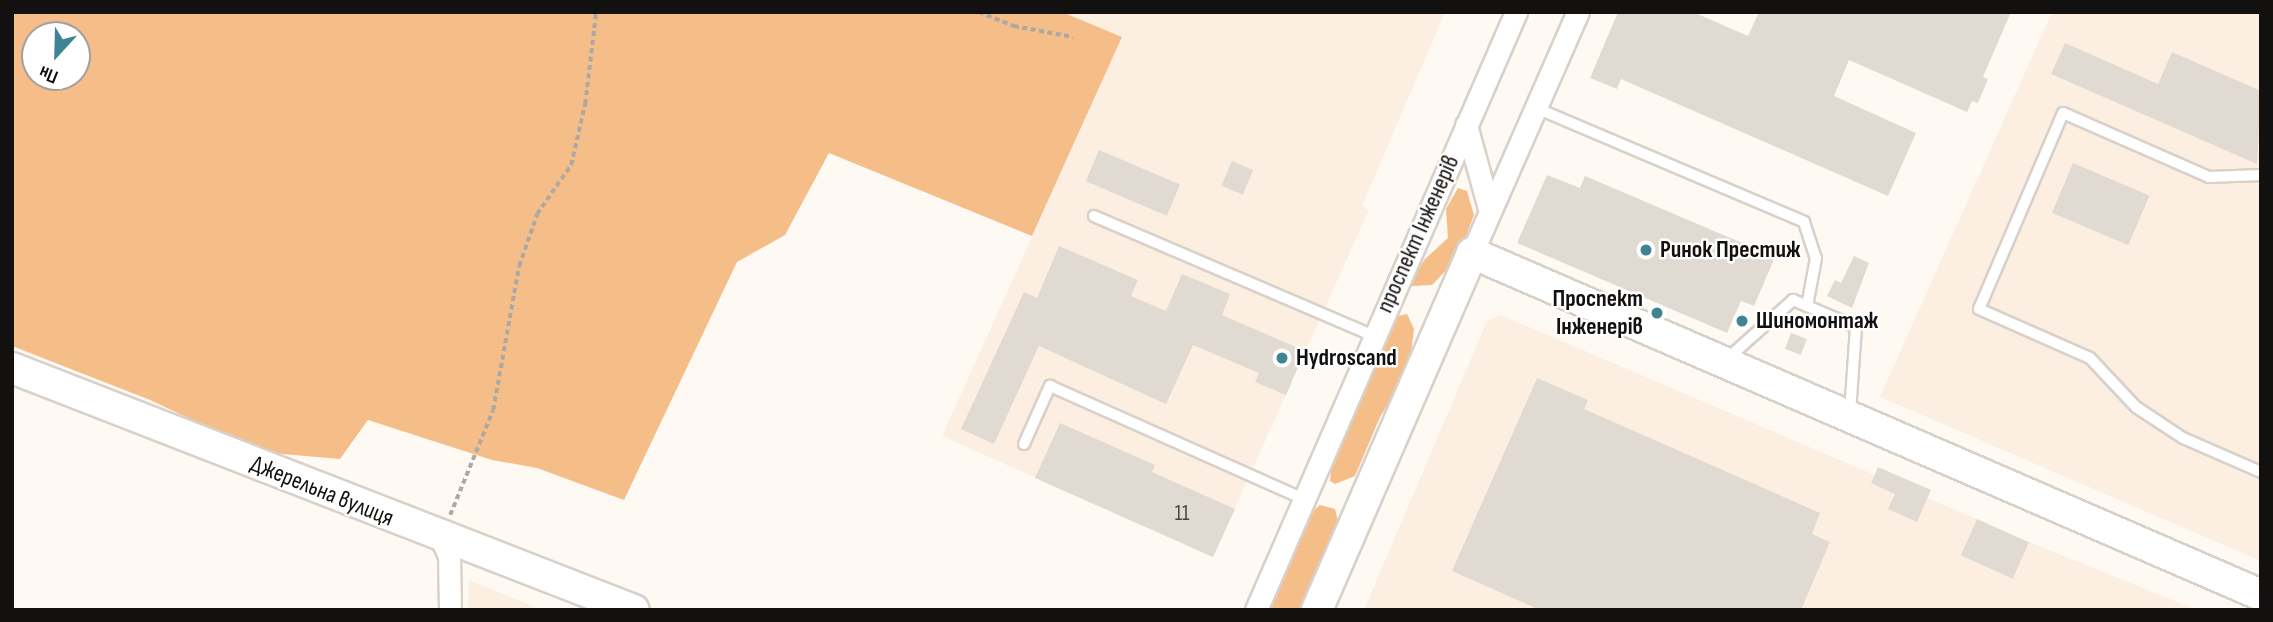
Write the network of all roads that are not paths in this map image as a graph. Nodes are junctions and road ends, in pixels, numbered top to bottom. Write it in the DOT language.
graph roads {
  1 [pos="1530,12"];
  2 [pos="1578,12"];
  3 [pos="1512,22"];
  4 [pos="1536,108"];
  5 [pos="1466,125"];
  6 [pos="2261,174"];
  7 [pos="1490,212"];
  8 [pos="1094,216"];
  9 [pos="1472,253"];
  10 [pos="1807,306"];
  11 [pos="1374,336"];
  12 [pos="1724,362"];
  13 [pos="12,368"];
  14 [pos="1849,416"];
  15 [pos="1024,444"];
  16 [pos="2261,472"];
  17 [pos="1304,499"];
  18 [pos="441,538"];
  19 [pos="2261,595"];
  20 [pos="450,610"];
  21 [pos="634,610"];
  22 [pos="1256,610"];
  23 [pos="1317,610"];
  1 -- 3 [label="street"];
  2 -- 4 [label="street"];
  3 -- 5 [label="street, проспект Інженерів"];
  4 -- 7 [label="street"];
  4 -- 10 [label="lane"];
  5 -- 7 [label="street"];
  5 -- 11 [label="street, проспект Інженерів"];
  6 -- 16 [label="lane"];
  7 -- 9 [label="street"];
  8 -- 11 [label="lane"];
  9 -- 12 [label="street"];
  9 -- 23 [label="street"];
  10 -- 12 [label="lane"];
  10 -- 14 [label="lane"];
  11 -- 17 [label="street, проспект Інженерів"];
  12 -- 14 [label="street"];
  13 -- 18 [label="street, Джерельна вулиця"];
  14 -- 19 [label="street"];
  15 -- 17 [label="lane"];
  17 -- 22 [label="street, проспект Інженерів"];
  18 -- 20 [label="street"];
  18 -- 21 [label="street, Джерельна вулиця"];
}
